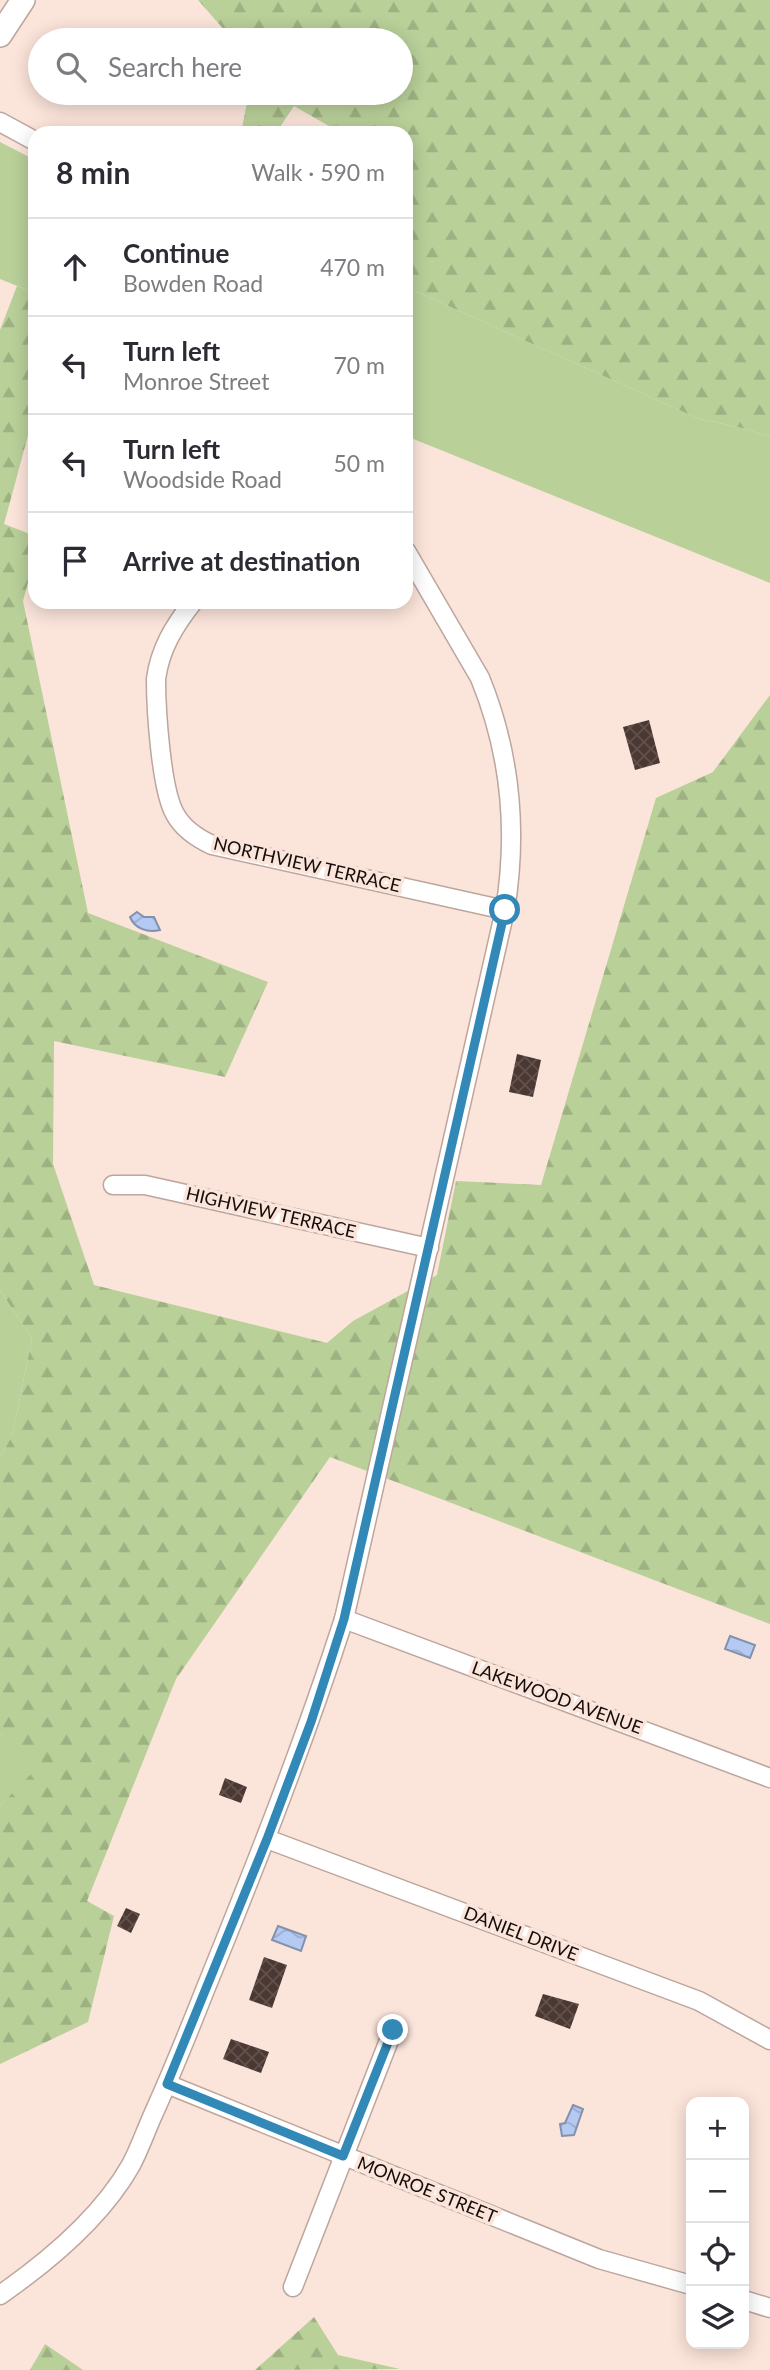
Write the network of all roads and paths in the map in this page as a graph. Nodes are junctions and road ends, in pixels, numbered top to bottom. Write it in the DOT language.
graph roads {
  1 [pos="23,0"];
  2 [pos="0,35"];
  3 [pos="0,122"];
  4 [pos="28,137"];
  5 [pos="413,563"];
  6 [pos="188,609"];
  7 [pos="505,910"];
  8 [pos="113,1185"];
  9 [pos="429,1248"];
  10 [pos="344,1619"];
  11 [pos="770,1778"];
  12 [pos="267,1839"];
  13 [pos="393,2030"];
  14 [pos="770,2040"];
  15 [pos="167,2084"];
  16 [pos="343,2156"];
  17 [pos="686,2285"];
  18 [pos="293,2287"];
  19 [pos="0,2295"];
  20 [pos="749,2302"];
  21 [pos="770,2308"];
  1 -- 2 [label="street"];
  3 -- 4 [label="street"];
  5 -- 7 [label="street"];
  6 -- 7 [label="street, NORTHVIEW TERRACE"];
  7 -- 9 [label="street"];
  8 -- 9 [label="street, HIGHVIEW TERRACE"];
  9 -- 10 [label="street"];
  10 -- 11 [label="street, LAKEWOOD AVENUE"];
  10 -- 12 [label="street"];
  12 -- 14 [label="street, DANIEL DRIVE"];
  12 -- 15 [label="street"];
  13 -- 16 [label="street"];
  15 -- 16 [label="street, MONROE STREET"];
  15 -- 19 [label="street"];
  16 -- 17 [label="street, MONROE STREET"];
  16 -- 18 [label="street"];
  20 -- 21 [label="street"];
}
